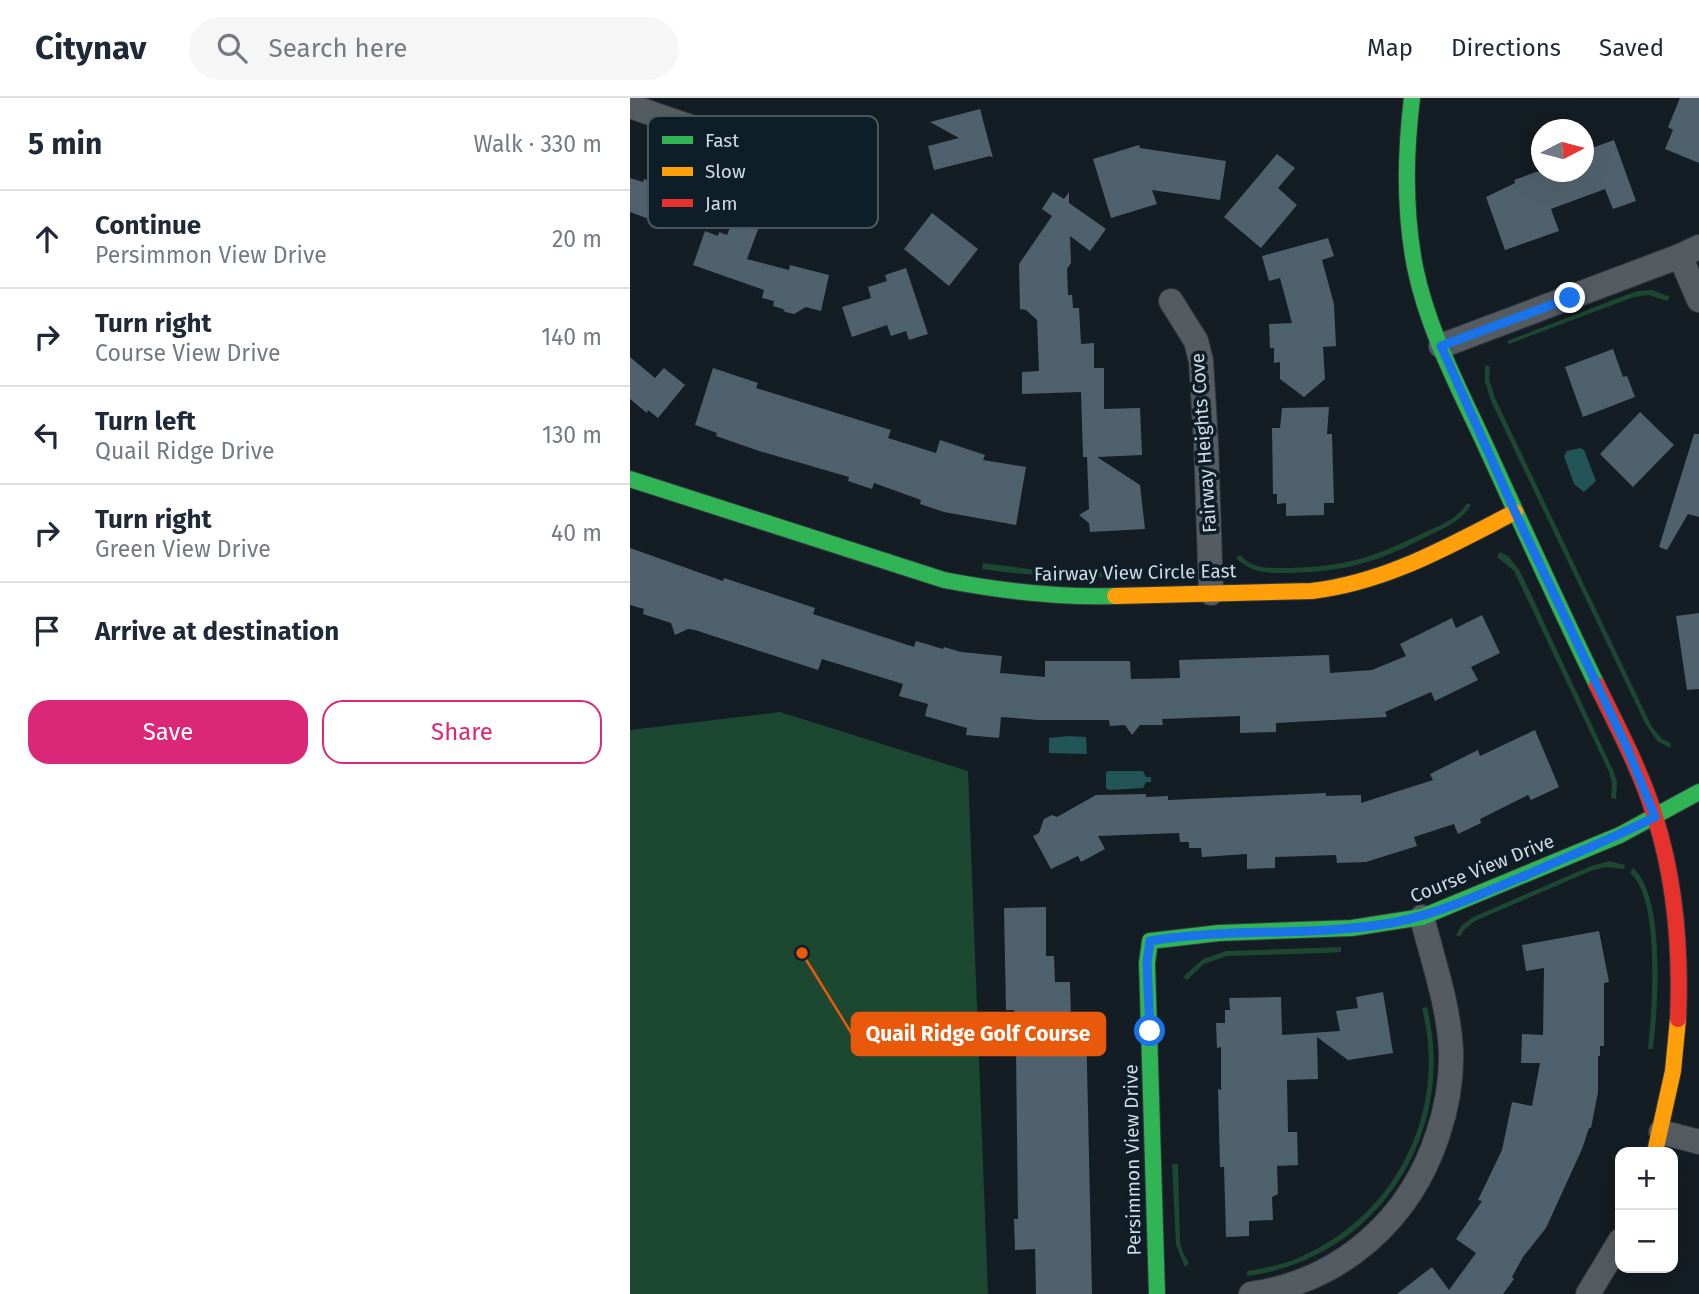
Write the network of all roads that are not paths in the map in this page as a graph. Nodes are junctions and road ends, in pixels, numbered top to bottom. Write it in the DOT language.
graph roads {
  1 [pos="1412,98"];
  2 [pos="630,106"];
  3 [pos="659,116"];
  4 [pos="1690,251"];
  5 [pos="1699,300"];
  6 [pos="1171,301"];
  7 [pos="1441,346"];
  8 [pos="630,479"];
  9 [pos="1515,512"];
  10 [pos="1211,593"];
  11 [pos="1699,792"];
  12 [pos="1655,817"];
  13 [pos="1422,917"];
  14 [pos="1150,941"];
  15 [pos="1658,1142"];
  16 [pos="1699,1142"];
  17 [pos="1615,1249"];
  18 [pos="1157,1294"];
  19 [pos="1251,1294"];
  20 [pos="1588,1294"];
  1 -- 7 [label="street"];
  2 -- 3 [label="street"];
  4 -- 5 [label="street"];
  4 -- 7 [label="street"];
  6 -- 10 [label="street, Fairway Heights Cove"];
  7 -- 9 [label="street"];
  8 -- 10 [label="street, Fairway View Circle East"];
  9 -- 10 [label="street, Fairway View Circle East"];
  9 -- 12 [label="street"];
  11 -- 12 [label="street, Course View Drive"];
  12 -- 13 [label="street, Course View Drive"];
  12 -- 15 [label="street"];
  13 -- 14 [label="street, Course View Drive"];
  13 -- 19 [label="street"];
  14 -- 18 [label="street, Persimmon View Drive"];
  15 -- 16 [label="street"];
  17 -- 20 [label="street"];
}
